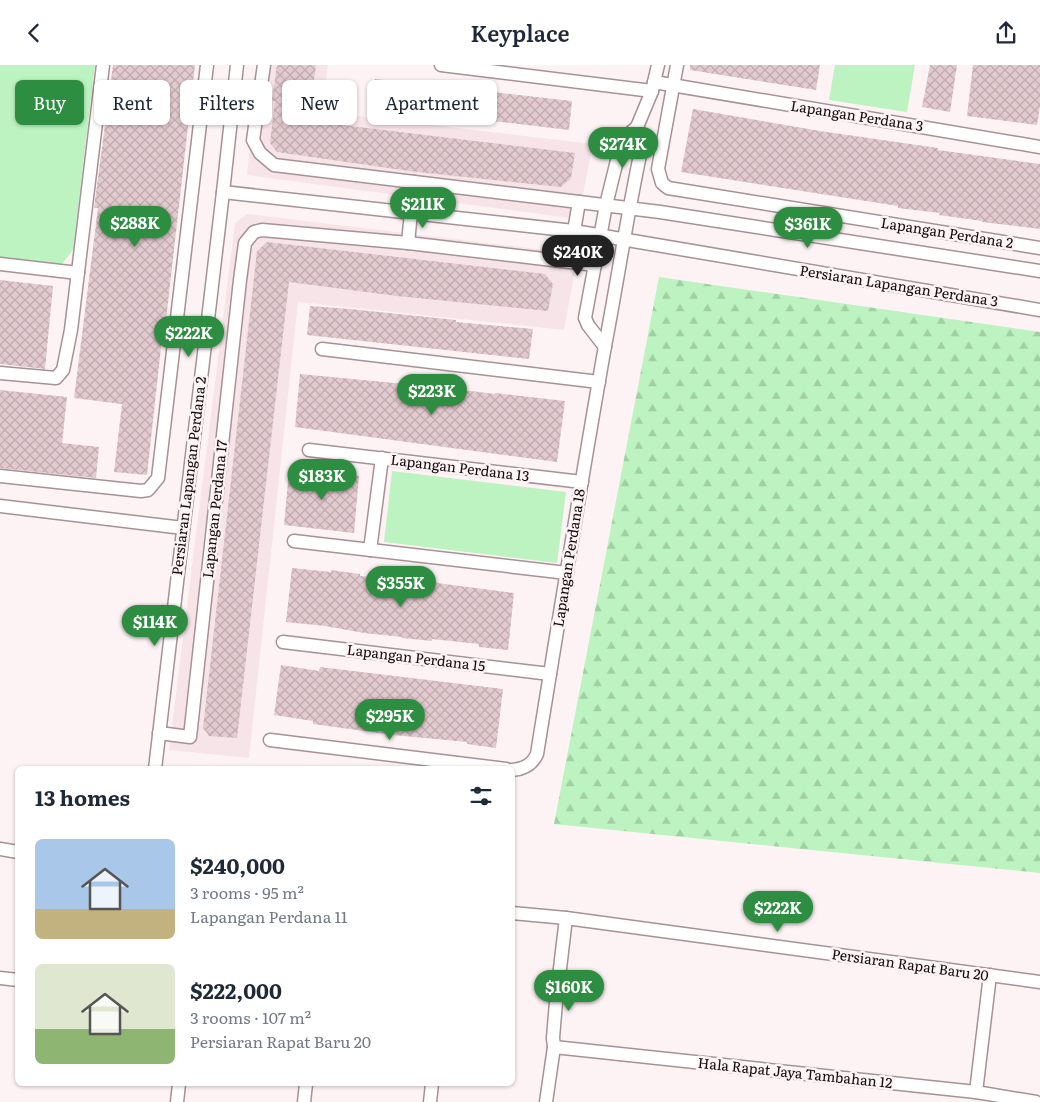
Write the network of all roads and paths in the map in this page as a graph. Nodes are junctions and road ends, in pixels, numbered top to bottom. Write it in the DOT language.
graph roads {
  1 [pos="103,65"];
  2 [pos="207,65"];
  3 [pos="237,65"];
  4 [pos="264,65"];
  5 [pos="441,65"];
  6 [pos="658,65"];
  7 [pos="678,65"];
  8 [pos="674,86"];
  9 [pos="653,87"];
  10 [pos="637,127"];
  11 [pos="1040,147"];
  12 [pos="414,182"];
  13 [pos="223,192"];
  14 [pos="579,202"];
  15 [pos="606,205"];
  16 [pos="628,208"];
  17 [pos="410,212"];
  18 [pos="574,231"];
  19 [pos="600,235"];
  20 [pos="623,240"];
  21 [pos="408,243"];
  22 [pos="1040,248"];
  23 [pos="0,264"];
  24 [pos="594,265"];
  25 [pos="1040,271"];
  26 [pos="78,273"];
  27 [pos="1040,309"];
  28 [pos="605,347"];
  29 [pos="322,349"];
  30 [pos="0,373"];
  31 [pos="599,382"];
  32 [pos="309,449"];
  33 [pos="382,458"];
  34 [pos="0,476"];
  35 [pos="582,482"];
  36 [pos="0,506"];
  37 [pos="183,528"];
  38 [pos="294,541"];
  39 [pos="370,550"];
  40 [pos="567,573"];
  41 [pos="282,642"];
  42 [pos="550,674"];
  43 [pos="159,733"];
  44 [pos="270,740"];
  45 [pos="155,766"];
  46 [pos="482,766"];
  47 [pos="515,768"];
  48 [pos="0,849"];
  49 [pos="15,852"];
  50 [pos="515,913"];
  51 [pos="566,918"];
  52 [pos="990,975"];
  53 [pos="0,978"];
  54 [pos="15,980"];
  55 [pos="1040,982"];
  56 [pos="554,1047"];
  57 [pos="179,1086"];
  58 [pos="306,1086"];
  59 [pos="432,1086"];
  60 [pos="976,1092"];
  61 [pos="177,1102"];
  62 [pos="304,1102"];
  63 [pos="430,1102"];
  64 [pos="546,1102"];
  65 [pos="1036,1102"];
  1 -- 26 [label="street"];
  2 -- 34 [label="street"];
  3 -- 13 [label="street, Persiaran Lapangan Perdana 2"];
  4 -- 12 [label="street"];
  5 -- 9 [label="street, Lapangan Perdana 3"];
  6 -- 9 [label="street"];
  7 -- 8 [label="street"];
  8 -- 9 [label="street, Lapangan Perdana 3"];
  8 -- 11 [label="street, Lapangan Perdana 3"];
  8 -- 22 [label="street, Lapangan Perdana 2"];
  9 -- 10 [label="street"];
  10 -- 15 [label="street"];
  10 -- 16 [label="street, Lapangan Perdana 18"];
  12 -- 14 [label="street"];
  12 -- 17 [label="street"];
  13 -- 17 [label="street, Persiaran Lapangan Perdana 3"];
  13 -- 37 [label="street, Persiaran Lapangan Perdana 2"];
  14 -- 15 [label="street"];
  14 -- 18 [label="street"];
  15 -- 16 [label="street"];
  15 -- 19 [label="street"];
  16 -- 20 [label="street, Lapangan Perdana 18"];
  16 -- 25 [label="street"];
  17 -- 18 [label="street, Persiaran Lapangan Perdana 3"];
  17 -- 21 [label="street"];
  18 -- 19 [label="street, Persiaran Lapangan Perdana 3"];
  19 -- 20 [label="street, Persiaran Lapangan Perdana 3"];
  19 -- 24 [label="street"];
  20 -- 27 [label="street, Persiaran Lapangan Perdana 3"];
  20 -- 28 [label="street, Lapangan Perdana 18"];
  21 -- 24 [label="street"];
  21 -- 43 [label="street, Lapangan Perdana 17"];
  23 -- 26 [label="street"];
  24 -- 28 [label="street"];
  26 -- 30 [label="street"];
  28 -- 31 [label="street, Lapangan Perdana 18"];
  29 -- 31 [label="street"];
  31 -- 35 [label="street, Lapangan Perdana 18"];
  32 -- 33 [label="street, Lapangan Perdana 13"];
  33 -- 35 [label="street, Lapangan Perdana 13"];
  33 -- 39 [label="street"];
  35 -- 40 [label="street, Lapangan Perdana 18"];
  36 -- 37 [label="street"];
  37 -- 43 [label="street, Persiaran Lapangan Perdana 2"];
  38 -- 39 [label="street"];
  39 -- 40 [label="street"];
  40 -- 42 [label="street, Lapangan Perdana 18"];
  41 -- 42 [label="street, Lapangan Perdana 15"];
  42 -- 47 [label="street, Lapangan Perdana 18"];
  43 -- 45 [label="street, Persiaran Lapangan Perdana 2"];
  44 -- 46 [label="street"];
  48 -- 49 [label="street"];
  50 -- 51 [label="street, Persiaran Rapat Baru 20"];
  51 -- 52 [label="street, Persiaran Rapat Baru 20"];
  51 -- 56 [label="street"];
  52 -- 55 [label="street, Persiaran Rapat Baru 20"];
  52 -- 60 [label="street"];
  53 -- 54 [label="street"];
  56 -- 60 [label="street, Hala Rapat Jaya Tambahan 12"];
  56 -- 64 [label="street"];
  57 -- 61 [label="street"];
  58 -- 62 [label="street"];
  59 -- 63 [label="street"];
  60 -- 65 [label="street, Hala Rapat Jaya Tambahan 12"];
}
